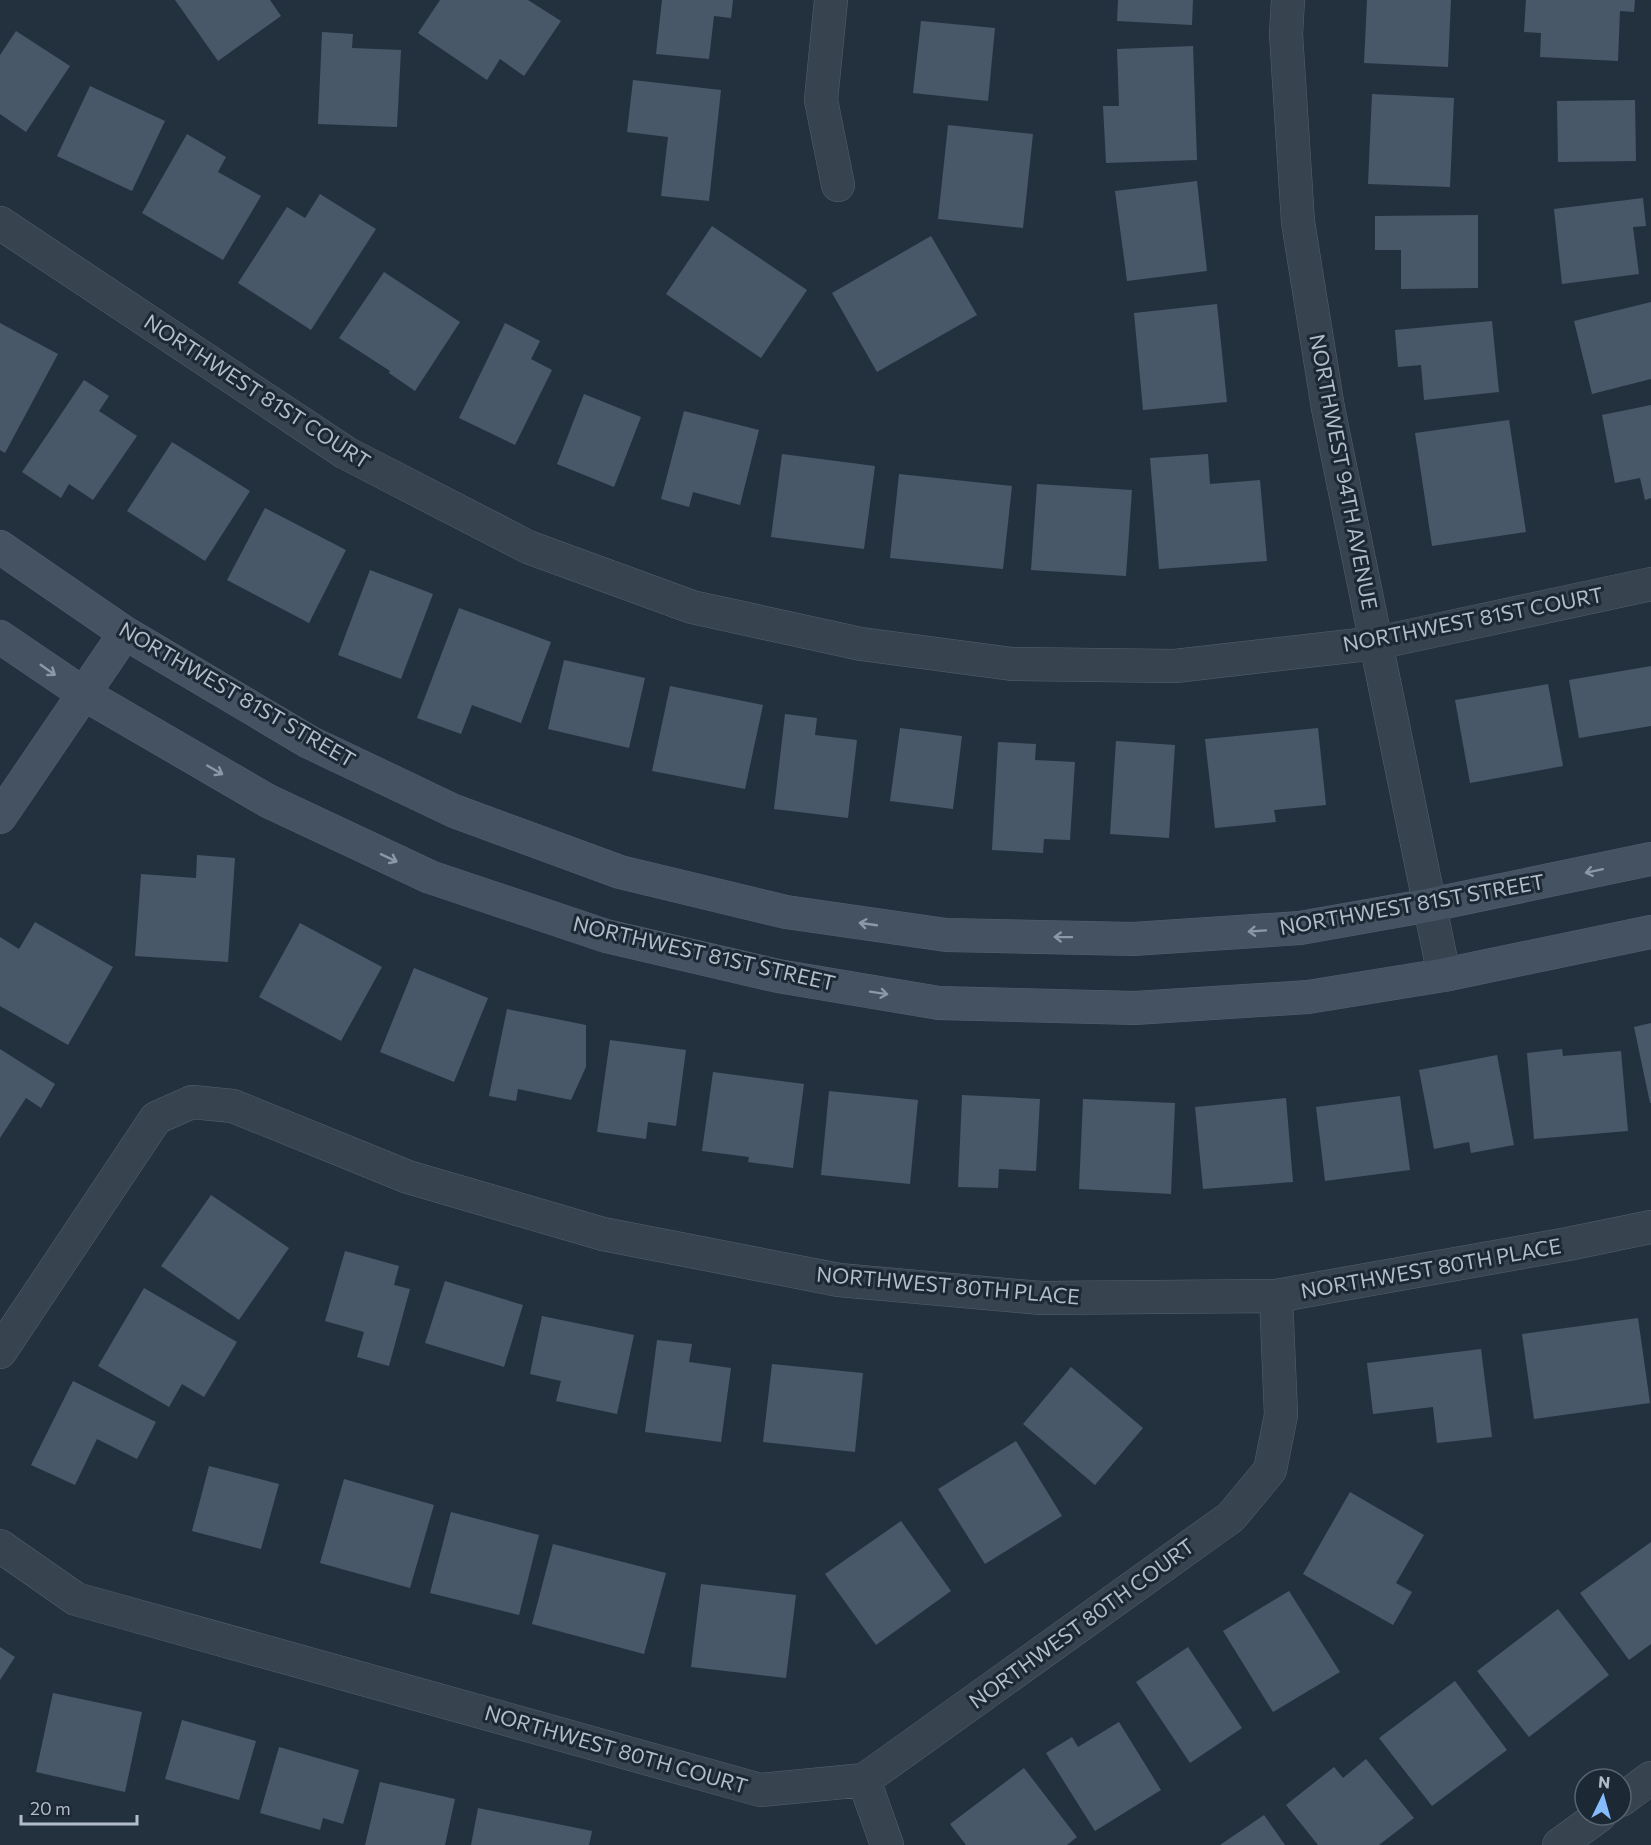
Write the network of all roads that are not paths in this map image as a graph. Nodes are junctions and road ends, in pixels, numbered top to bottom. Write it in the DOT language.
graph roads {
  1 [pos="831,0"];
  2 [pos="1288,0"];
  3 [pos="838,185"];
  4 [pos="0,223"];
  5 [pos="0,547"];
  6 [pos="1651,584"];
  7 [pos="125,633"];
  8 [pos="0,637"];
  9 [pos="1377,643"];
  10 [pos="84,694"];
  11 [pos="0,817"];
  12 [pos="1651,859"];
  13 [pos="1430,905"];
  14 [pos="1651,932"];
  15 [pos="1444,975"];
  16 [pos="1651,1227"];
  17 [pos="1276,1296"];
  18 [pos="0,1352"];
  19 [pos="0,1546"];
  20 [pos="1651,1778"];
  21 [pos="864,1780"];
  22 [pos="1633,1791"];
  23 [pos="1584,1827"];
  24 [pos="886,1845"];
  25 [pos="1559,1845"];
  1 -- 3 [label="street"];
  2 -- 9 [label="street, NORTHWEST 94TH AVENUE"];
  4 -- 9 [label="street, NORTHWEST 81ST COURT"];
  5 -- 7 [label="street, NORTHWEST 81ST STREET"];
  6 -- 9 [label="street, NORTHWEST 81ST COURT"];
  7 -- 10 [label="street"];
  13 -- 7 [label="street, NORTHWEST 81ST STREET, one-way"];
  8 -- 10 [label="street, NORTHWEST 81ST STREET, one-way"];
  9 -- 13 [label="street, NORTHWEST 94TH AVENUE"];
  10 -- 11 [label="street"];
  10 -- 15 [label="street, NORTHWEST 81ST STREET, one-way"];
  12 -- 13 [label="street, NORTHWEST 81ST STREET, one-way"];
  13 -- 15 [label="street, NORTHWEST 94TH AVENUE"];
  14 -- 15 [label="street, NORTHWEST 81ST STREET"];
  16 -- 17 [label="street, NORTHWEST 80TH PLACE"];
  17 -- 18 [label="street, NORTHWEST 80TH PLACE"];
  17 -- 21 [label="street, NORTHWEST 80TH COURT"];
  19 -- 21 [label="street, NORTHWEST 80TH COURT"];
  20 -- 22 [label="street"];
  21 -- 24 [label="street"];
  23 -- 25 [label="street"];
}
